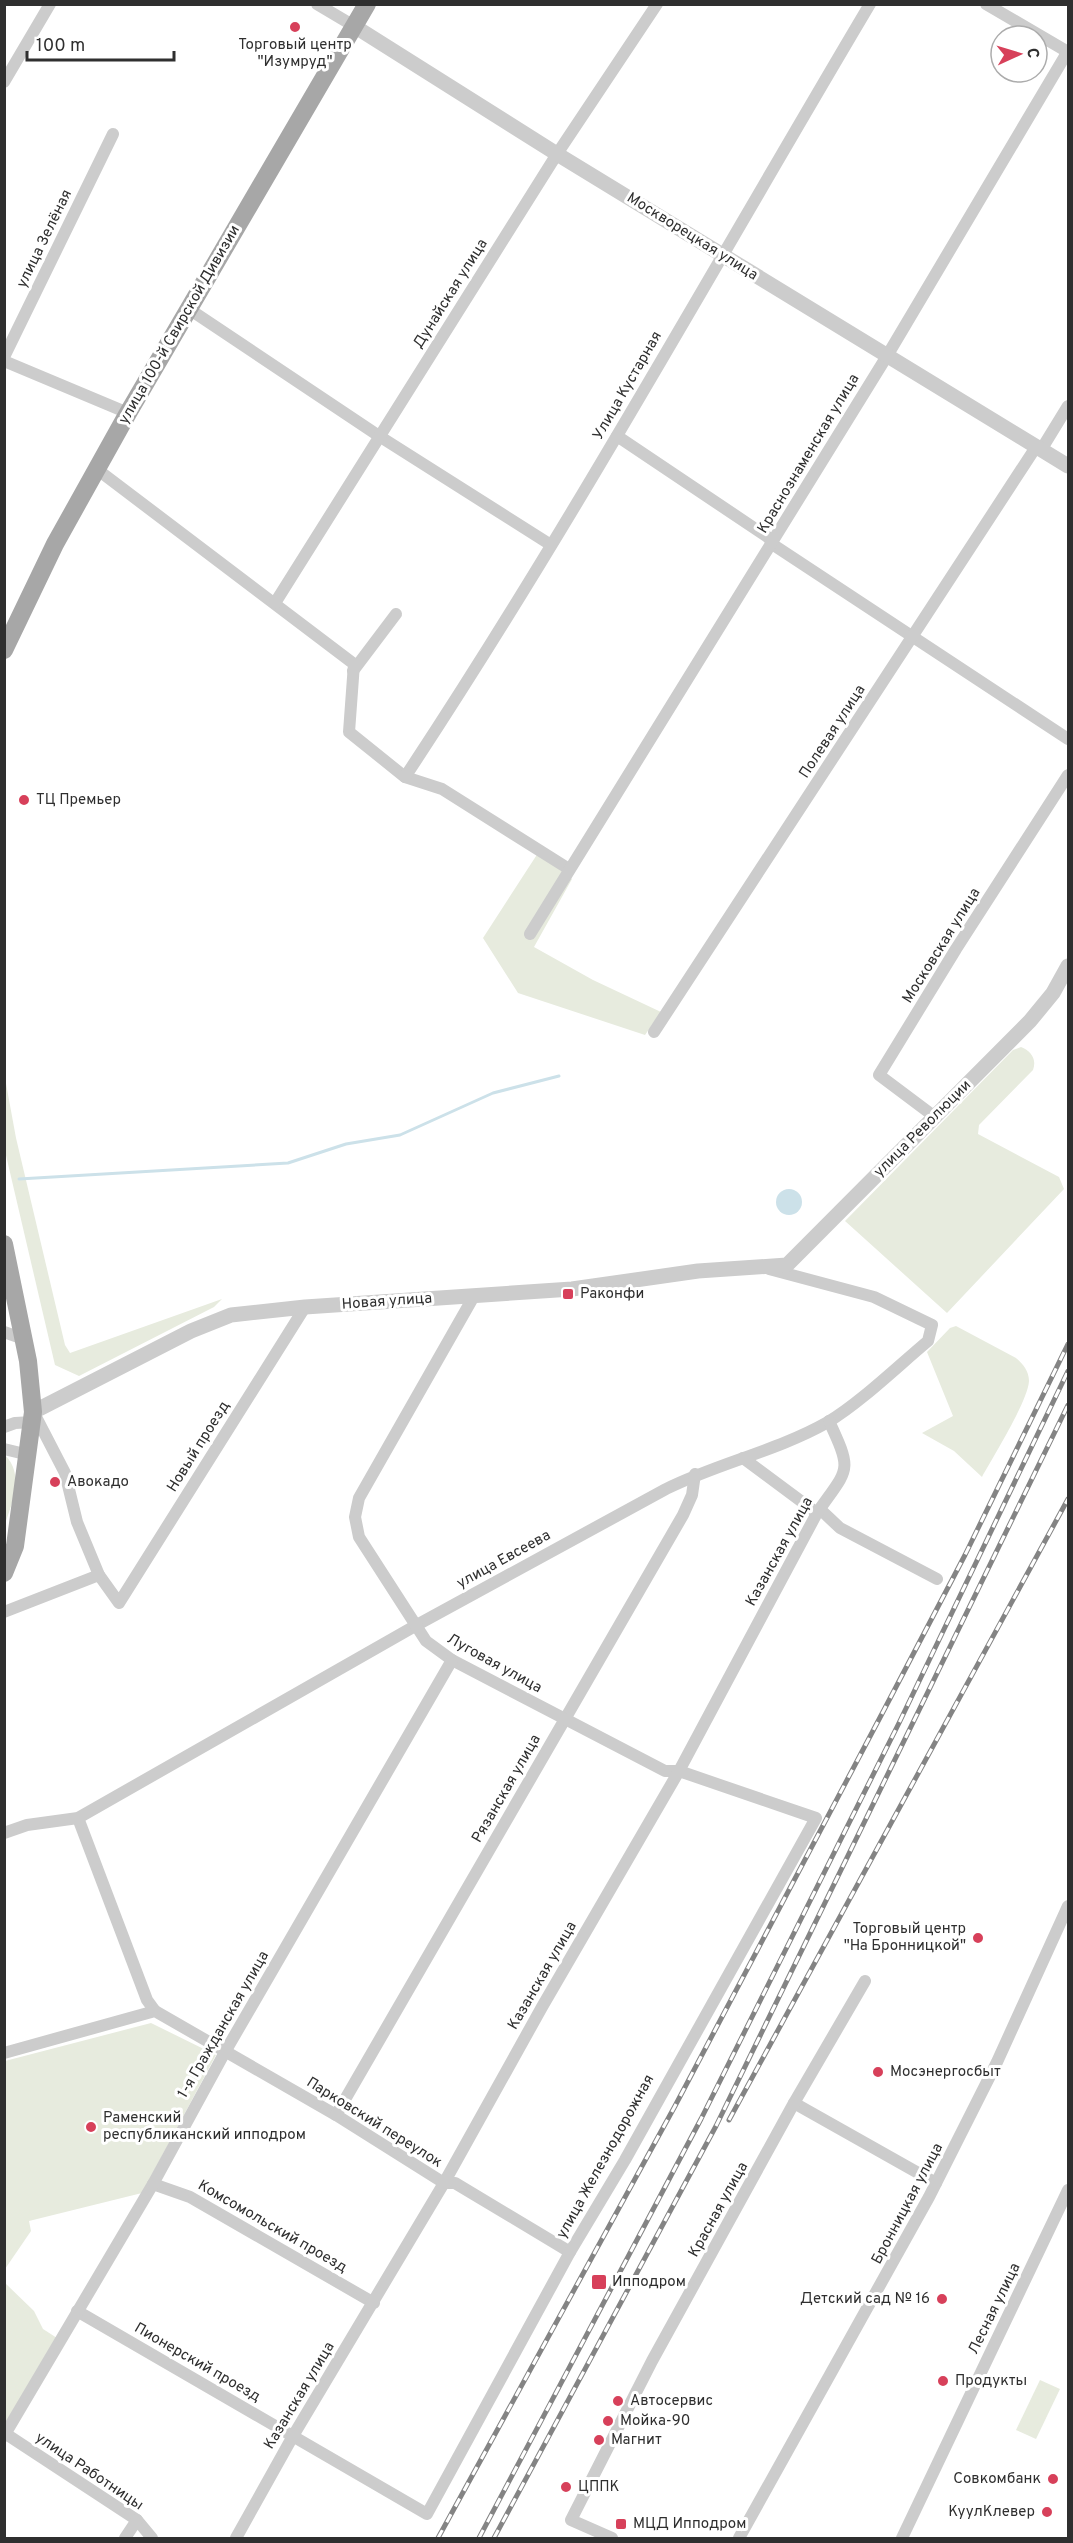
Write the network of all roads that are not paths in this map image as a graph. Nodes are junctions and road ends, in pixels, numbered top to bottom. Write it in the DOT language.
graph roads {
  1 [pos="50,4"];
  2 [pos="317,4"];
  3 [pos="367,4"];
  4 [pos="657,4"];
  5 [pos="870,4"];
  6 [pos="986,4"];
  7 [pos="354,26"];
  8 [pos="1068,51"];
  9 [pos="4,82"];
  10 [pos="113,134"];
  11 [pos="557,154"];
  12 [pos="721,255"];
  13 [pos="189,309"];
  14 [pos="887,356"];
  15 [pos="4,359"];
  16 [pos="1068,406"];
  17 [pos="129,413"];
  18 [pos="379,436"];
  19 [pos="617,436"];
  20 [pos="1039,449"];
  21 [pos="1068,466"];
  22 [pos="98,470"];
  23 [pos="772,544"];
  24 [pos="551,545"];
  25 [pos="275,603"];
  26 [pos="396,614"];
  27 [pos="913,638"];
  28 [pos="4,650"];
  29 [pos="353,671"];
  30 [pos="1068,739"];
  31 [pos="1068,775"];
  32 [pos="405,777"];
  33 [pos="569,869"];
  34 [pos="530,934"];
  35 [pos="1068,966"];
  36 [pos="654,1032"];
  37 [pos="934,1117"];
  38 [pos="4,1244"];
  39 [pos="762,1267"];
  40 [pos="474,1296"];
  41 [pos="304,1307"];
  42 [pos="4,1332"];
  43 [pos="24,1339"];
  44 [pos="829,1421"];
  45 [pos="33,1423"];
  46 [pos="4,1427"];
  47 [pos="4,1449"];
  48 [pos="29,1455"];
  49 [pos="743,1458"];
  50 [pos="695,1474"];
  51 [pos="817,1513"];
  52 [pos="4,1573"];
  53 [pos="99,1575"];
  54 [pos="937,1579"];
  55 [pos="4,1612"];
  56 [pos="416,1626"];
  57 [pos="452,1660"];
  58 [pos="565,1719"];
  59 [pos="679,1771"];
  60 [pos="78,1818"];
  61 [pos="816,1818"];
  62 [pos="4,1833"];
  63 [pos="1068,1906"];
  64 [pos="865,1981"];
  65 [pos="155,2010"];
  66 [pos="225,2052"];
  67 [pos="4,2053"];
  68 [pos="794,2103"];
  69 [pos="336,2115"];
  70 [pos="444,2183"];
  71 [pos="153,2184"];
  72 [pos="936,2184"];
  73 [pos="1068,2190"];
  74 [pos="570,2252"];
  75 [pos="374,2303"];
  76 [pos="76,2311"];
  77 [pos="5,2435"];
  78 [pos="293,2436"];
  79 [pos="427,2514"];
  80 [pos="137,2520"];
  81 [pos="125,2538"];
  82 [pos="152,2538"];
  83 [pos="236,2538"];
  84 [pos="612,2538"];
  85 [pos="740,2538"];
  86 [pos="902,2538"];
  1 -- 9 [label="street"];
  2 -- 7 [label="street, Москворецкая улица"];
  3 -- 7 [label="main road, улица 100-й Свирской Дивизии"];
  4 -- 11 [label="street, Дунайская улица"];
  5 -- 12 [label="street, Улица Кустарная"];
  6 -- 8 [label="street"];
  7 -- 11 [label="street, Москворецкая улица"];
  7 -- 13 [label="main road, улица 100-й Свирской Дивизии"];
  8 -- 14 [label="street, Краснознаменская улица"];
  10 -- 15 [label="street, улица Зелёная"];
  11 -- 12 [label="street, Москворецкая улица"];
  11 -- 18 [label="street, Дунайская улица"];
  12 -- 14 [label="street, Москворецкая улица"];
  12 -- 19 [label="street, Улица Кустарная"];
  13 -- 17 [label="main road, улица 100-й Свирской Дивизии"];
  13 -- 18 [label="street"];
  14 -- 20 [label="street, Москворецкая улица"];
  14 -- 23 [label="street, Краснознаменская улица"];
  15 -- 17 [label="street"];
  16 -- 20 [label="street, Полевая улица"];
  17 -- 22 [label="main road, улица 100-й Свирской Дивизии"];
  18 -- 24 [label="street"];
  18 -- 25 [label="street, Дунайская улица"];
  19 -- 23 [label="street"];
  19 -- 24 [label="street, Улица Кустарная"];
  20 -- 21 [label="street, Москворецкая улица"];
  20 -- 27 [label="street, Полевая улица"];
  22 -- 25 [label="street"];
  22 -- 28 [label="main road, улица 100-й Свирской Дивизии"];
  23 -- 27 [label="street"];
  23 -- 33 [label="street, Краснознаменская улица"];
  24 -- 32 [label="street, Улица Кустарная"];
  25 -- 29 [label="street"];
  26 -- 29 [label="street"];
  27 -- 30 [label="street"];
  27 -- 36 [label="street, Полевая улица"];
  29 -- 32 [label="street"];
  31 -- 37 [label="street, Московская улица"];
  32 -- 33 [label="street"];
  33 -- 34 [label="street, Краснознаменская улица"];
  35 -- 37 [label="street, улица Революции"];
  37 -- 39 [label="street, улица Революции"];
  38 -- 43 [label="main road"];
  39 -- 40 [label="street, Новая улица"];
  39 -- 44 [label="street, улица Евсеева"];
  40 -- 41 [label="street, Новая улица"];
  40 -- 56 [label="street, Луговая улица"];
  41 -- 45 [label="street, Новая улица"];
  41 -- 53 [label="street, Новый проезд"];
  42 -- 43 [label="street"];
  43 -- 45 [label="main road"];
  44 -- 49 [label="street, улица Евсеева"];
  44 -- 51 [label="street, Казанская улица"];
  45 -- 46 [label="street"];
  45 -- 48 [label="main road"];
  45 -- 53 [label="street"];
  47 -- 48 [label="street"];
  48 -- 52 [label="main road"];
  49 -- 50 [label="street, улица Евсеева"];
  49 -- 51 [label="street"];
  50 -- 56 [label="street, улица Евсеева"];
  50 -- 58 [label="street, Рязанская улица"];
  51 -- 54 [label="street"];
  51 -- 59 [label="street, Казанская улица"];
  53 -- 55 [label="street"];
  56 -- 57 [label="street, Луговая улица"];
  56 -- 60 [label="street, улица Евсеева"];
  57 -- 58 [label="street, Луговая улица"];
  57 -- 66 [label="street, 1-я Гражданская улица"];
  58 -- 59 [label="street, Луговая улица"];
  58 -- 69 [label="street, Рязанская улица"];
  59 -- 61 [label="street, Луговая улица"];
  59 -- 70 [label="street, Казанская улица"];
  60 -- 62 [label="street"];
  60 -- 65 [label="street"];
  61 -- 74 [label="street, улица Железнодорожная"];
  63 -- 72 [label="street, Бронницкая улица"];
  64 -- 68 [label="street, Красная улица"];
  65 -- 66 [label="street, Парковский переулок"];
  65 -- 67 [label="street"];
  66 -- 69 [label="street, Парковский переулок"];
  66 -- 71 [label="street, 1-я Гражданская улица"];
  68 -- 72 [label="street"];
  68 -- 84 [label="street, Красная улица"];
  69 -- 70 [label="street, Парковский переулок"];
  70 -- 74 [label="street, Парковский переулок"];
  70 -- 75 [label="street, Казанская улица"];
  71 -- 75 [label="street, Комсомольский проезд"];
  71 -- 76 [label="street, 1-я Гражданская улица"];
  72 -- 85 [label="street, Бронницкая улица"];
  73 -- 86 [label="street, Лесная улица"];
  74 -- 79 [label="street, улица Железнодорожная"];
  75 -- 78 [label="street, Казанская улица"];
  76 -- 77 [label="street, 1-я Гражданская улица"];
  76 -- 78 [label="street, Пионерский проезд"];
  77 -- 80 [label="street, улица Работницы"];
  78 -- 79 [label="street, Пионерский проезд"];
  78 -- 83 [label="street, Казанская улица"];
  80 -- 81 [label="street"];
  80 -- 82 [label="street, улица Работницы"];
}
